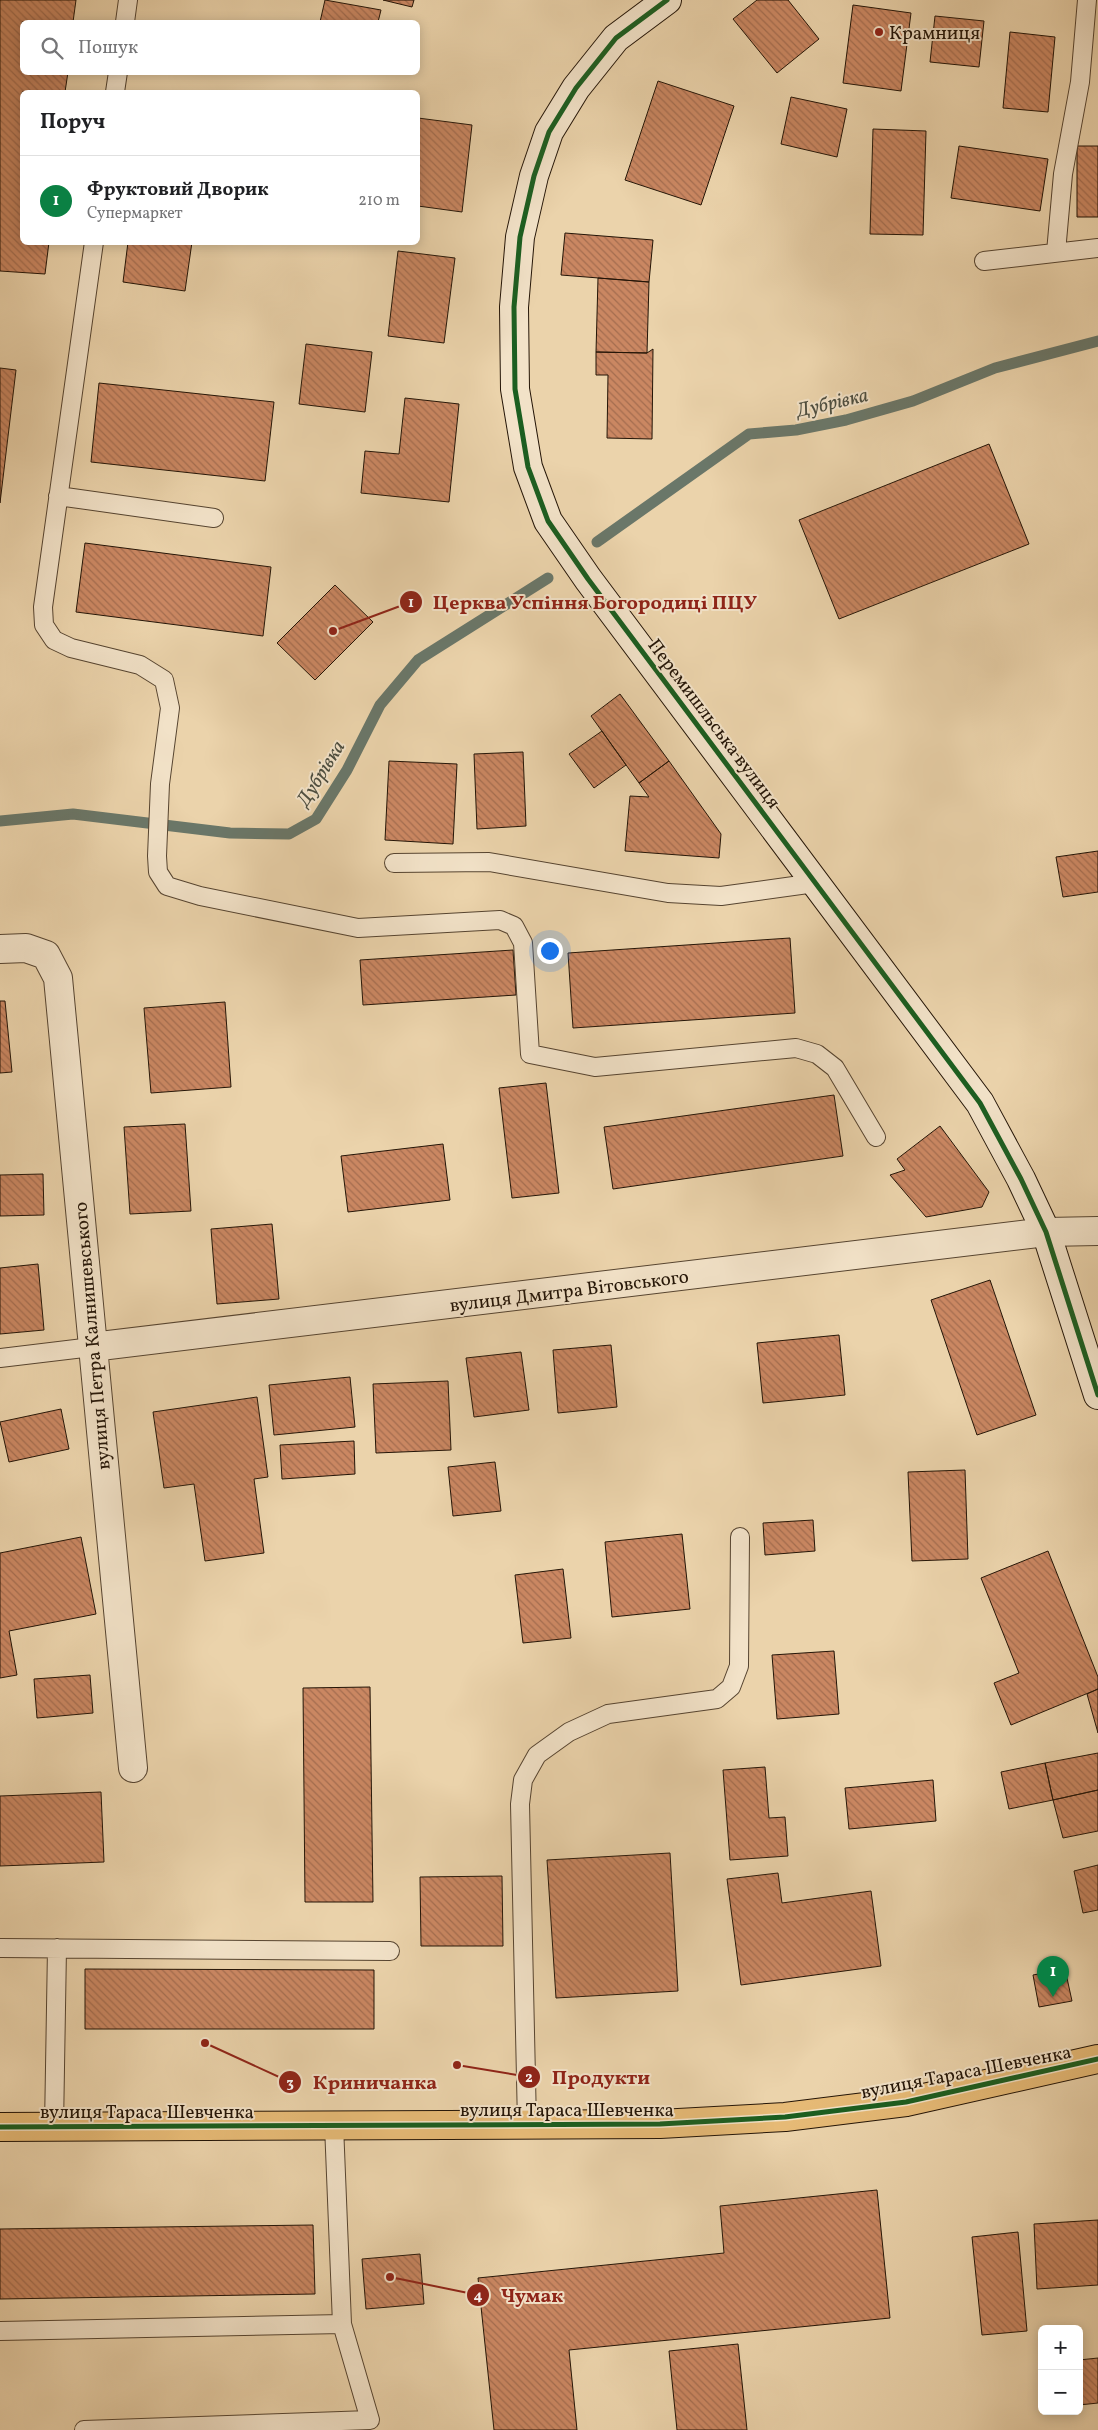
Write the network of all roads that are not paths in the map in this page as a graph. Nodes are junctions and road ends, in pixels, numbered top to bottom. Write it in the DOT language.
graph roads {
  1 [pos="128,0"];
  2 [pos="667,0"];
  3 [pos="1087,0"];
  4 [pos="125,20"];
  5 [pos="118,75"];
  6 [pos="115,90"];
  7 [pos="94,245"];
  8 [pos="1098,248"];
  9 [pos="1056,252"];
  10 [pos="984,261"];
  11 [pos="58,496"];
  12 [pos="214,518"];
  13 [pos="394,863"];
  14 [pos="815,883"];
  15 [pos="0,949"];
  16 [pos="876,1137"];
  17 [pos="1098,1231"];
  18 [pos="1046,1232"];
  19 [pos="92,1347"];
  20 [pos="0,1358"];
  21 [pos="1098,1395"];
  22 [pos="740,1537"];
  23 [pos="133,1768"];
  24 [pos="0,1948"];
  25 [pos="56,1948"];
  26 [pos="390,1951"];
  27 [pos="1098,2059"];
  28 [pos="527,2124"];
  29 [pos="334,2125"];
  30 [pos="0,2127"];
  31 [pos="54,2127"];
  32 [pos="342,2324"];
  33 [pos="0,2331"];
  34 [pos="84,2430"];
  1 -- 4 [label="lane"];
  2 -- 14 [label="street, Перемишльська вулиця"];
  3 -- 9 [label="lane"];
  5 -- 6 [label="lane"];
  7 -- 11 [label="lane"];
  8 -- 9 [label="lane"];
  9 -- 10 [label="lane"];
  11 -- 12 [label="lane"];
  11 -- 16 [label="lane"];
  13 -- 14 [label="lane"];
  14 -- 18 [label="street, Перемишльська вулиця"];
  15 -- 19 [label="street, вулиця Петра Калнишевського"];
  17 -- 18 [label="street, вулиця Дмитра Вітовського"];
  18 -- 19 [label="street, вулиця Дмитра Вітовського"];
  18 -- 21 [label="street, Перемишльська вулиця"];
  19 -- 20 [label="lane"];
  19 -- 23 [label="street, вулиця Петра Калнишевського"];
  22 -- 28 [label="lane"];
  24 -- 25 [label="lane"];
  25 -- 26 [label="lane"];
  25 -- 31 [label="lane"];
  27 -- 28 [label="main road, вулиця Тараса Шевченка"];
  28 -- 29 [label="main road, вулиця Тараса Шевченка"];
  29 -- 31 [label="main road, вулиця Тараса Шевченка"];
  29 -- 32 [label="lane"];
  30 -- 31 [label="main road, вулиця Тараса Шевченка"];
  32 -- 33 [label="lane"];
  32 -- 34 [label="lane"];
}
